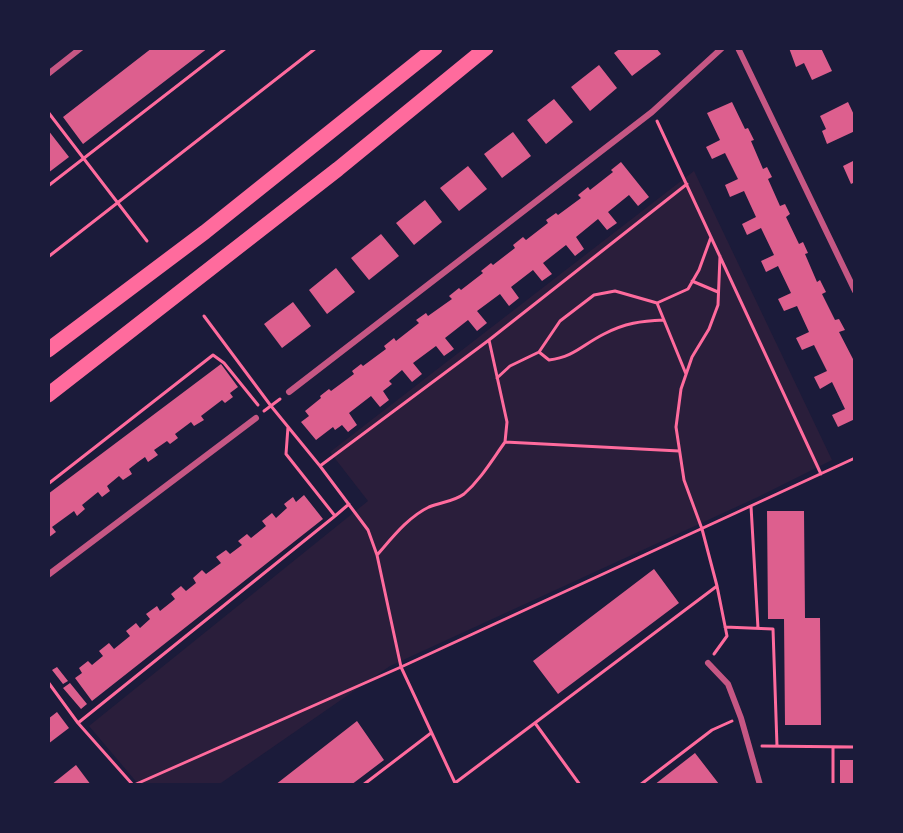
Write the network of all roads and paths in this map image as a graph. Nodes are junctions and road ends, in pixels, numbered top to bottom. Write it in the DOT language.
graph roads {
  1 [pos="81,48"];
  2 [pos="226,48"];
  3 [pos="316,48"];
  4 [pos="435,48"];
  5 [pos="486,48"];
  6 [pos="722,48"];
  7 [pos="738,48"];
  8 [pos="48,74"];
  9 [pos="652,111"];
  10 [pos="48,112"];
  11 [pos="84,158"];
  12 [pos="687,183"];
  13 [pos="48,186"];
  14 [pos="119,203"];
  15 [pos="711,236"];
  16 [pos="147,241"];
  17 [pos="720,256"];
  18 [pos="48,257"];
  19 [pos="692,281"];
  20 [pos="855,291"];
  21 [pos="718,292"];
  22 [pos="657,303"];
  23 [pos="204,316"];
  24 [pos="664,320"];
  25 [pos="489,340"];
  26 [pos="48,350"];
  27 [pos="538,352"];
  28 [pos="686,375"];
  29 [pos="497,378"];
  30 [pos="289,392"];
  31 [pos="48,395"];
  32 [pos="271,406"];
  33 [pos="256,418"];
  34 [pos="288,427"];
  35 [pos="505,442"];
  36 [pos="679,451"];
  37 [pos="855,458"];
  38 [pos="320,466"];
  39 [pos="821,474"];
  40 [pos="48,484"];
  41 [pos="349,504"];
  42 [pos="751,506"];
  43 [pos="335,516"];
  44 [pos="702,529"];
  45 [pos="377,555"];
  46 [pos="48,575"];
  47 [pos="717,585"];
  48 [pos="725,627"];
  49 [pos="758,628"];
  50 [pos="708,663"];
  51 [pos="401,667"];
  52 [pos="48,682"];
  53 [pos="741,718"];
  54 [pos="78,723"];
  55 [pos="535,723"];
  56 [pos="432,733"];
  57 [pos="748,746"];
  58 [pos="777,746"];
  59 [pos="833,747"];
  60 [pos="855,747"];
  61 [pos="455,784"];
  62 [pos="134,785"];
  63 [pos="363,785"];
  64 [pos="580,785"];
  65 [pos="640,785"];
  66 [pos="760,785"];
  67 [pos="833,785"];
  1 -- 8 [label="street"];
  2 -- 11 [label="path"];
  3 -- 14 [label="path"];
  4 -- 26 [label="highway"];
  5 -- 31 [label="highway"];
  6 -- 9 [label="street"];
  7 -- 20 [label="street"];
  9 -- 12 [label="path"];
  9 -- 30 [label="street"];
  10 -- 11 [label="path"];
  11 -- 13 [label="path"];
  11 -- 14 [label="path"];
  12 -- 15 [label="path"];
  12 -- 25 [label="path"];
  14 -- 16 [label="path"];
  14 -- 18 [label="path"];
  15 -- 17 [label="path"];
  15 -- 19 [label="path"];
  17 -- 21 [label="path"];
  17 -- 39 [label="path"];
  19 -- 21 [label="path"];
  19 -- 22 [label="path"];
  21 -- 28 [label="path"];
  22 -- 24 [label="path"];
  22 -- 27 [label="path"];
  23 -- 32 [label="path"];
  24 -- 27 [label="path"];
  24 -- 28 [label="path"];
  25 -- 29 [label="path"];
  25 -- 38 [label="path"];
  27 -- 29 [label="path"];
  28 -- 36 [label="path"];
  29 -- 35 [label="path"];
  30 -- 32 [label="path"];
  32 -- 34 [label="path"];
  32 -- 40 [label="path"];
  33 -- 46 [label="street"];
  34 -- 38 [label="path"];
  34 -- 43 [label="path"];
  35 -- 36 [label="path"];
  35 -- 45 [label="path"];
  36 -- 44 [label="path"];
  37 -- 39 [label="path"];
  38 -- 41 [label="path"];
  39 -- 42 [label="path"];
  41 -- 43 [label="path"];
  41 -- 45 [label="path"];
  42 -- 44 [label="path"];
  42 -- 49 [label="path"];
  43 -- 54 [label="path"];
  44 -- 47 [label="path"];
  44 -- 51 [label="path"];
  45 -- 51 [label="path"];
  47 -- 48 [label="path"];
  47 -- 55 [label="path"];
  48 -- 49 [label="path"];
  48 -- 50 [label="path"];
  49 -- 58 [label="path"];
  50 -- 53 [label="street"];
  51 -- 56 [label="path"];
  51 -- 62 [label="path"];
  52 -- 54 [label="path"];
  53 -- 57 [label="street"];
  53 -- 65 [label="path"];
  54 -- 62 [label="path"];
  55 -- 61 [label="path"];
  55 -- 64 [label="path"];
  56 -- 61 [label="path"];
  56 -- 63 [label="path"];
  57 -- 58 [label="path"];
  57 -- 66 [label="street"];
  58 -- 59 [label="path"];
  59 -- 60 [label="path"];
  59 -- 67 [label="path"];
}
